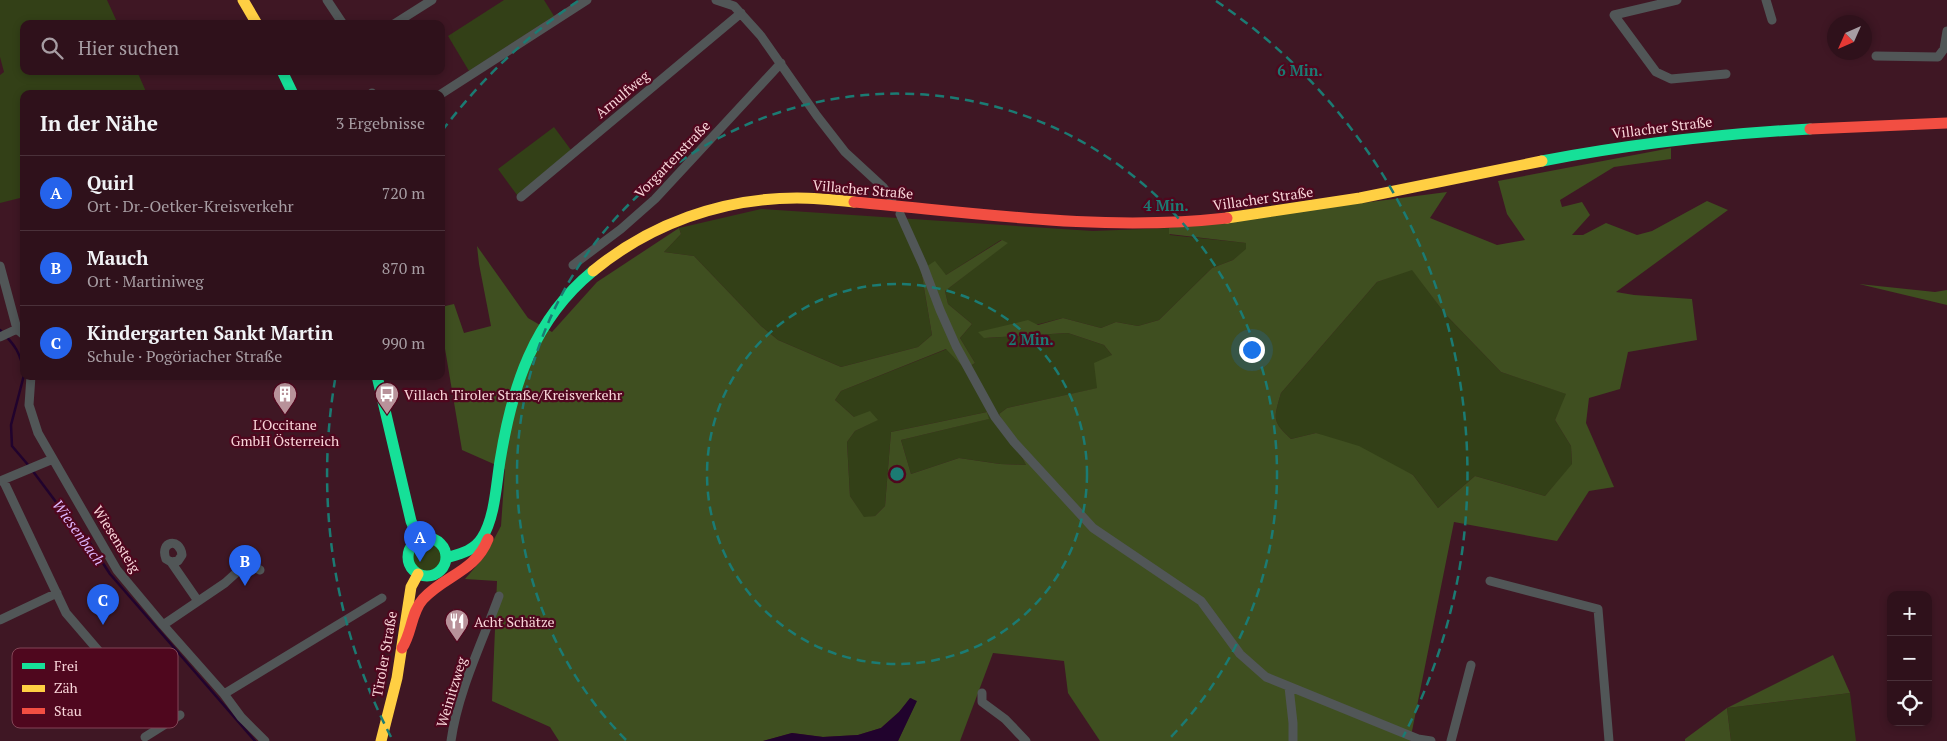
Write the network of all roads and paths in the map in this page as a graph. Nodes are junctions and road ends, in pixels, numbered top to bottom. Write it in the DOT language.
graph roads {
  1 [pos="243,0"];
  2 [pos="327,0"];
  3 [pos="432,0"];
  4 [pos="587,0"];
  5 [pos="716,0"];
  6 [pos="1677,0"];
  7 [pos="1766,0"];
  8 [pos="737,3"];
  9 [pos="741,13"];
  10 [pos="255,20"];
  11 [pos="340,20"];
  12 [pos="400,20"];
  13 [pos="1772,20"];
  14 [pos="1947,31"];
  15 [pos="1876,56"];
  16 [pos="780,63"];
  17 [pos="1726,74"];
  18 [pos="284,75"];
  19 [pos="291,90"];
  20 [pos="445,91"];
  21 [pos="1947,123"];
  22 [pos="521,197"];
  23 [pos="892,199"];
  24 [pos="900,214"];
  25 [pos="573,264"];
  26 [pos="0,266"];
  27 [pos="17,332"];
  28 [pos="0,337"];
  29 [pos="31,380"];
  30 [pos="378,380"];
  31 [pos="53,459"];
  32 [pos="2,480"];
  33 [pos="492,508"];
  34 [pos="418,540"];
  35 [pos="446,558"];
  36 [pos="171,562"];
  37 [pos="260,570"];
  38 [pos="418,574"];
  39 [pos="1490,582"];
  40 [pos="57,593"];
  41 [pos="499,596"];
  42 [pos="382,598"];
  43 [pos="198,601"];
  44 [pos="0,620"];
  45 [pos="163,625"];
  46 [pos="96,648"];
  47 [pos="402,648"];
  48 [pos="1471,666"];
  49 [pos="1289,687"];
  50 [pos="982,692"];
  51 [pos="224,694"];
  52 [pos="162,728"];
  53 [pos="145,740"];
  54 [pos="265,741"];
  55 [pos="381,741"];
  56 [pos="451,741"];
  57 [pos="1026,741"];
  58 [pos="1293,741"];
  59 [pos="1431,741"];
  60 [pos="1451,741"];
  61 [pos="1609,741"];
  1 -- 10 [label="main road"];
  2 -- 11 [label="street"];
  3 -- 12 [label="street"];
  4 -- 20 [label="street"];
  5 -- 8 [label="street"];
  6 -- 17 [label="street"];
  7 -- 13 [label="street"];
  8 -- 9 [label="street"];
  9 -- 16 [label="street"];
  9 -- 22 [label="street, Arnulfweg"];
  14 -- 15 [label="street"];
  16 -- 23 [label="street"];
  16 -- 25 [label="street, Vorgartenstraße"];
  18 -- 19 [label="main road"];
  21 -- 33 [label="main road, Villacher Straße"];
  24 -- 49 [label="street"];
  26 -- 27 [label="street"];
  27 -- 28 [label="street"];
  29 -- 31 [label="street, Wiesensteig"];
  30 -- 34 [label="main road"];
  31 -- 32 [label="street"];
  31 -- 45 [label="street, Wiesensteig"];
  32 -- 40 [label="street"];
  33 -- 35 [label="main road"];
  33 -- 47 [label="main road"];
  34 -- 35 [label="main road"];
  34 -- 38 [label="main road"];
  35 -- 38 [label="main road"];
  36 -- 43 [label="street"];
  37 -- 43 [label="street"];
  38 -- 47 [label="main road, Tiroler Straße"];
  39 -- 61 [label="street"];
  40 -- 44 [label="street"];
  40 -- 46 [label="street"];
  41 -- 56 [label="street, Weinitzweg"];
  42 -- 51 [label="street"];
  43 -- 45 [label="street"];
  45 -- 51 [label="street, Wiesensteig"];
  47 -- 55 [label="main road, Tiroler Straße"];
  48 -- 60 [label="street"];
  49 -- 58 [label="street"];
  49 -- 59 [label="street"];
  50 -- 57 [label="street"];
  51 -- 54 [label="street, Wiesensteig"];
  52 -- 53 [label="street"];
}
